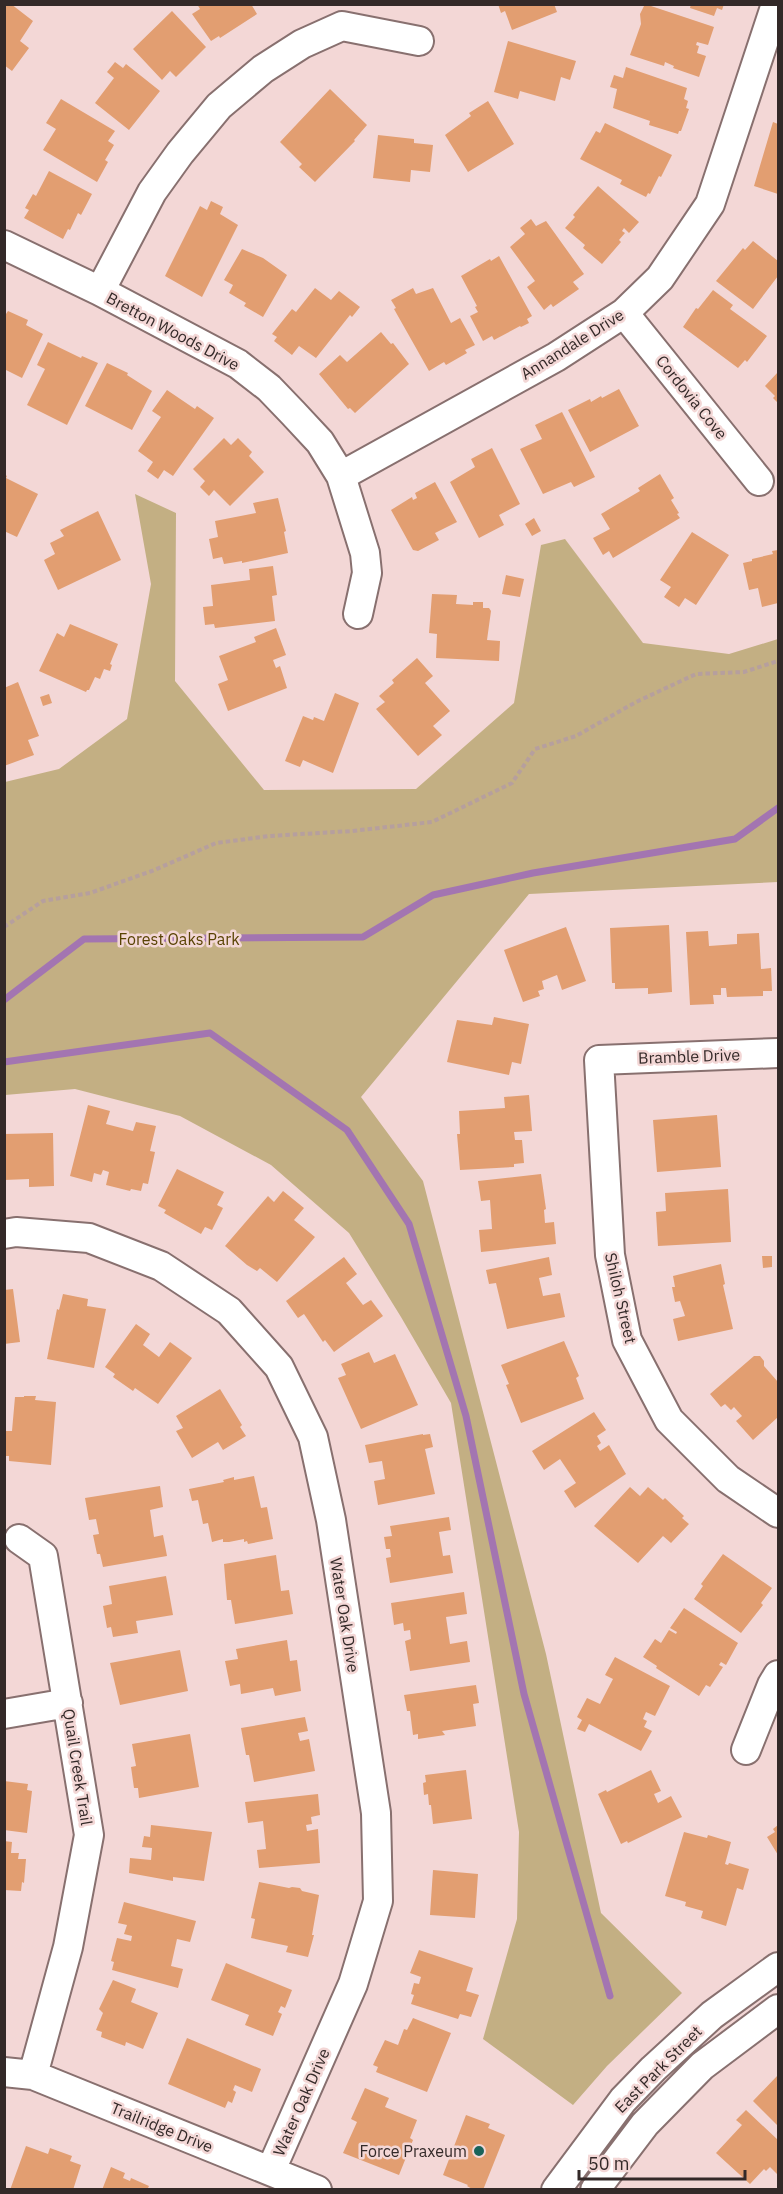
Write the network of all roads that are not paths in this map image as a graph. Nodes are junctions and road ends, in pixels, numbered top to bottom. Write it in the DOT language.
graph roads {
  1 [pos="776,4"];
  2 [pos="419,41"];
  3 [pos="768,65"];
  4 [pos="4,245"];
  5 [pos="100,291"];
  6 [pos="624,313"];
  7 [pos="341,476"];
  8 [pos="759,481"];
  9 [pos="358,614"];
  10 [pos="778,1053"];
  11 [pos="599,1060"];
  12 [pos="4,1234"];
  13 [pos="778,1514"];
  14 [pos="19,1539"];
  15 [pos="778,1675"];
  16 [pos="68,1703"];
  17 [pos="4,1714"];
  18 [pos="747,1750"];
  19 [pos="778,1966"];
  20 [pos="778,2009"];
  21 [pos="4,2072"];
  22 [pos="33,2075"];
  23 [pos="271,2170"];
  24 [pos="317,2190"];
  25 [pos="556,2190"];
  26 [pos="595,2190"];
  1 -- 3 [label="street, Annandale Drive"];
  2 -- 5 [label="street"];
  3 -- 6 [label="street, Annandale Drive"];
  4 -- 5 [label="street, Bretton Woods Drive"];
  5 -- 7 [label="street, Bretton Woods Drive"];
  6 -- 7 [label="street, Annandale Drive"];
  6 -- 8 [label="street, Cordovia Cove"];
  7 -- 9 [label="street, Bretton Woods Drive"];
  10 -- 11 [label="street, Bramble Drive"];
  11 -- 13 [label="street, Shiloh Street"];
  12 -- 23 [label="street, Water Oak Drive"];
  14 -- 16 [label="street, Quail Creek Trail"];
  15 -- 18 [label="street"];
  16 -- 17 [label="street"];
  16 -- 22 [label="street, Quail Creek Trail"];
  19 -- 25 [label="street, East Park Street"];
  20 -- 26 [label="street, East Park Street"];
  21 -- 22 [label="street, Trailridge Drive"];
  22 -- 23 [label="street, Trailridge Drive"];
  23 -- 24 [label="street, Trailridge Drive"];
}
